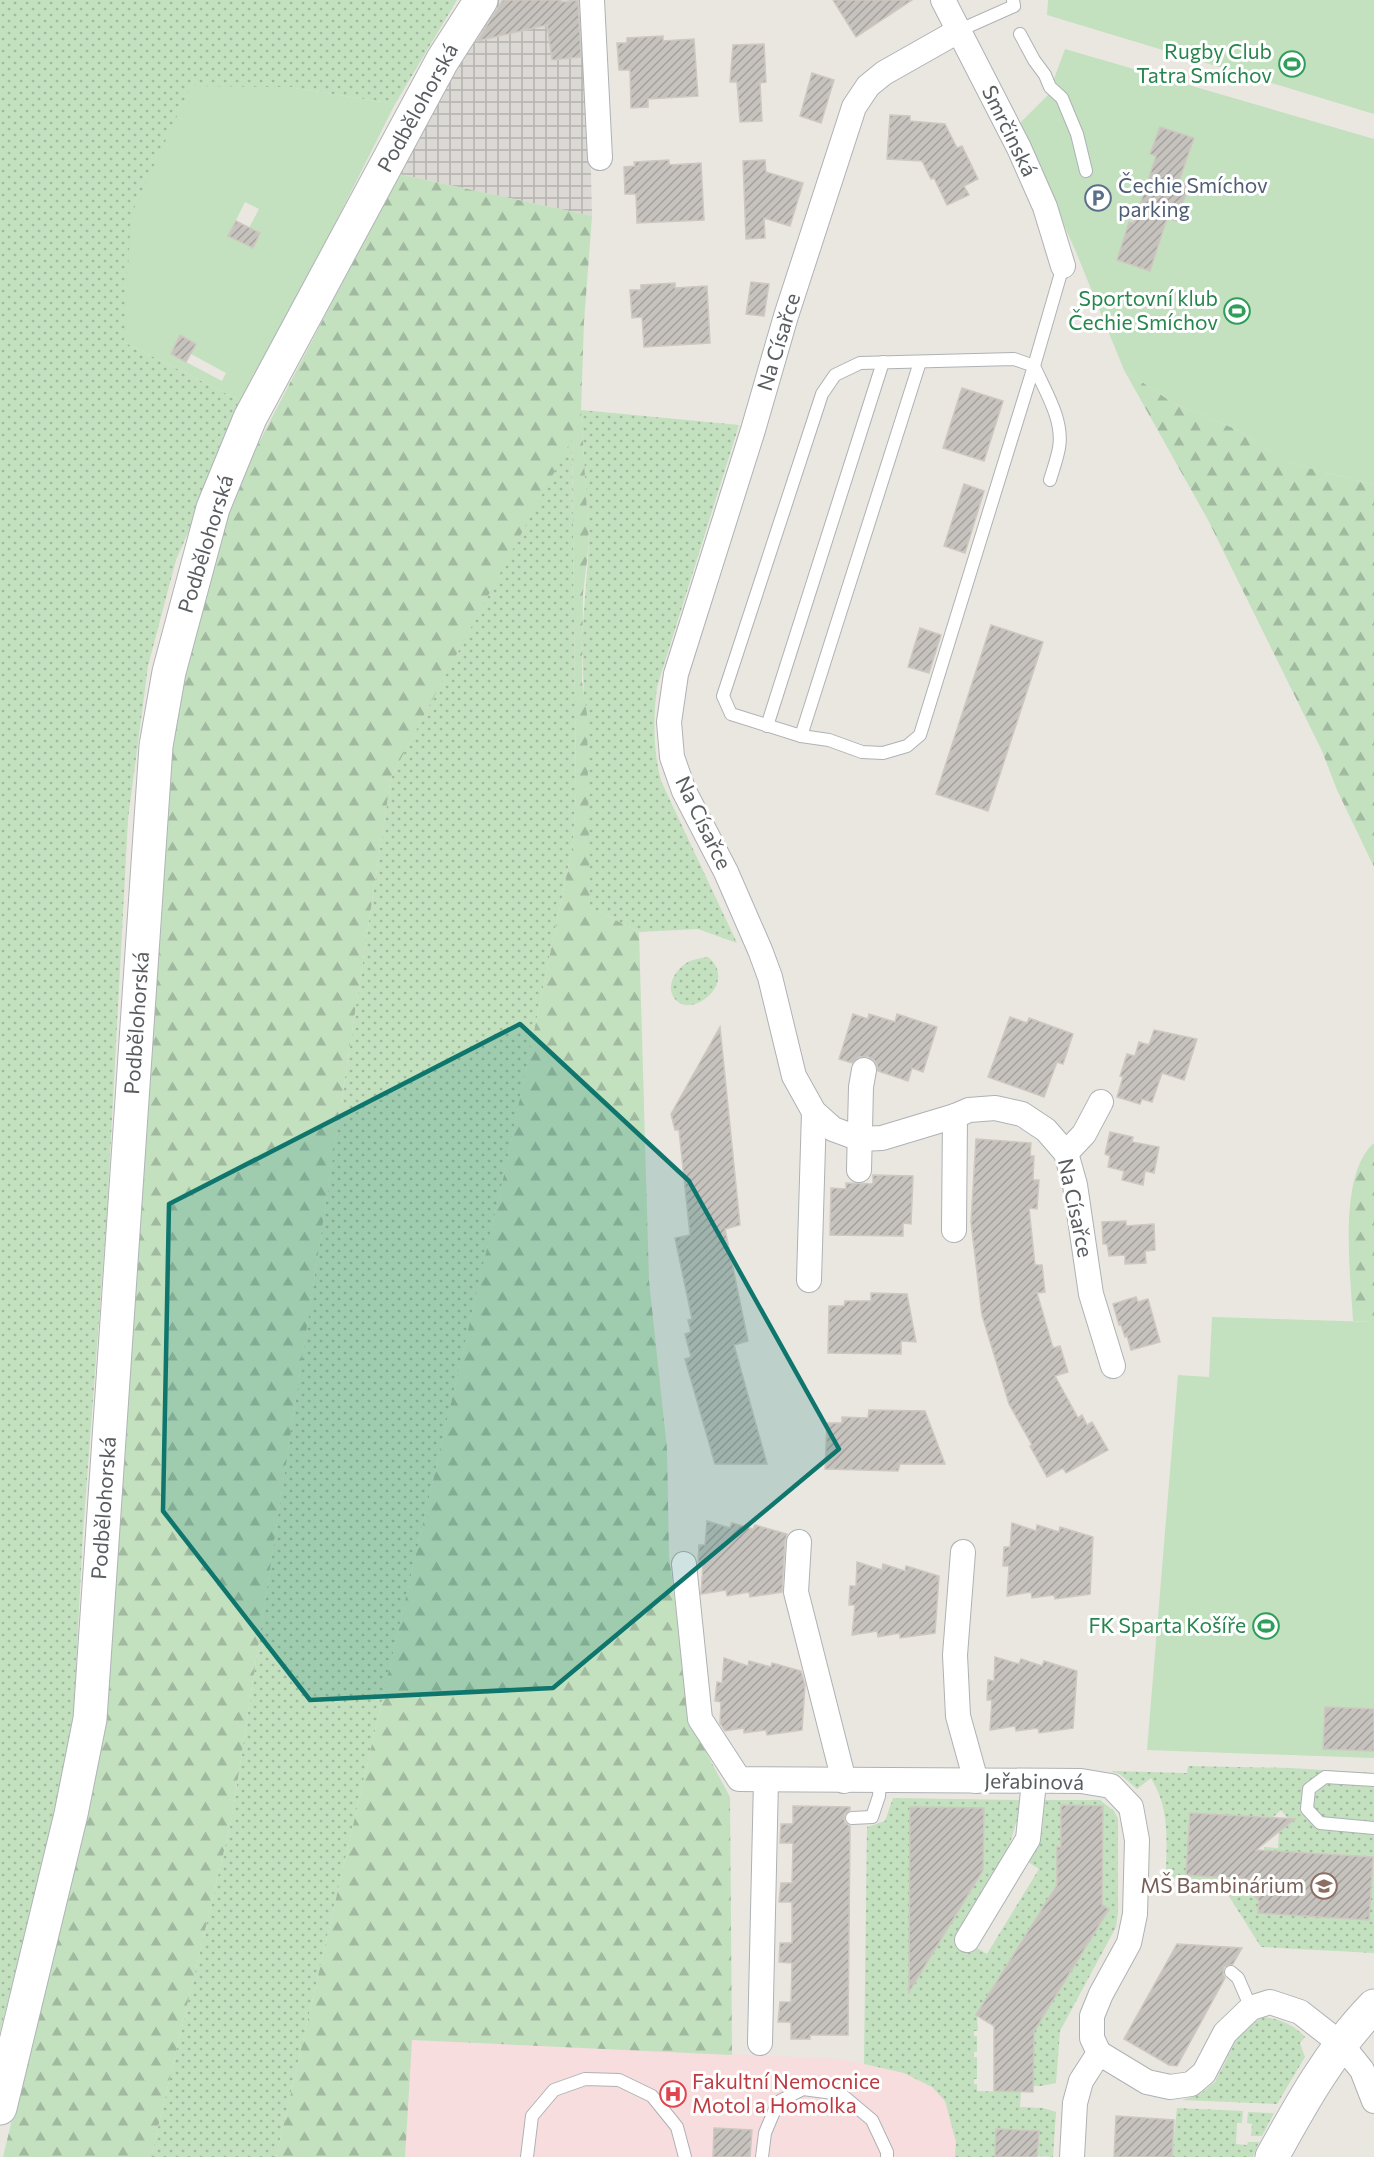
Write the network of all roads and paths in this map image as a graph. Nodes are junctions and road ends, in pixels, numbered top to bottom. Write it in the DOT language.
graph roads {
  1 [pos="481,0"];
  2 [pos="592,0"];
  3 [pos="943,0"];
  4 [pos="1013,0"];
  5 [pos="960,30"];
  6 [pos="1020,34"];
  7 [pos="600,158"];
  8 [pos="1086,171"];
  9 [pos="1063,267"];
  10 [pos="883,362"];
  11 [pos="920,362"];
  12 [pos="1034,366"];
  13 [pos="1050,480"];
  14 [pos="767,726"];
  15 [pos="801,736"];
  16 [pos="864,1070"];
  17 [pos="1101,1102"];
  18 [pos="814,1112"];
  19 [pos="956,1116"];
  20 [pos="860,1139"];
  21 [pos="1066,1153"];
  22 [pos="860,1170"];
  23 [pos="954,1230"];
  24 [pos="809,1280"];
  25 [pos="1113,1366"];
  26 [pos="799,1542"];
  27 [pos="963,1552"];
  28 [pos="684,1564"];
  29 [pos="766,1780"];
  30 [pos="1374,1780"];
  31 [pos="844,1781"];
  32 [pos="880,1781"];
  33 [pos="976,1781"];
  34 [pos="1034,1782"];
  35 [pos="852,1818"];
  36 [pos="1374,1828"];
  37 [pos="967,1940"];
  38 [pos="1231,1971"];
  39 [pos="1374,2006"];
  40 [pos="1251,2008"];
  41 [pos="760,2043"];
  42 [pos="1341,2044"];
  43 [pos="1099,2053"];
  44 [pos="1374,2101"];
  45 [pos="0,2108"];
  46 [pos="527,2157"];
  47 [pos="685,2157"];
  48 [pos="762,2157"];
  49 [pos="887,2157"];
  50 [pos="1072,2157"];
  51 [pos="1272,2157"];
  1 -- 45 [label="street, Podbělohorská"];
  2 -- 7 [label="street"];
  3 -- 5 [label="street, Smrčinská"];
  4 -- 5 [label="lane"];
  5 -- 9 [label="street, Smrčinská"];
  5 -- 18 [label="street, Na Císařce"];
  6 -- 8 [label="lane"];
  9 -- 12 [label="lane"];
  10 -- 11 [label="lane"];
  10 -- 14 [label="lane"];
  10 -- 14 [label="lane"];
  11 -- 12 [label="lane"];
  11 -- 15 [label="lane"];
  12 -- 13 [label="lane"];
  12 -- 15 [label="lane"];
  14 -- 15 [label="lane"];
  16 -- 20 [label="street"];
  17 -- 21 [label="street"];
  18 -- 20 [label="street, Na Císařce"];
  18 -- 24 [label="street"];
  19 -- 20 [label="street, Na Císařce"];
  19 -- 21 [label="street, Na Císařce"];
  19 -- 23 [label="street"];
  20 -- 22 [label="street"];
  21 -- 25 [label="street, Na Císařce"];
  26 -- 31 [label="street"];
  27 -- 33 [label="street"];
  28 -- 29 [label="street, Jeřabinová"];
  29 -- 31 [label="street, Jeřabinová"];
  29 -- 41 [label="street"];
  30 -- 36 [label="lane"];
  31 -- 32 [label="street, Jeřabinová"];
  32 -- 33 [label="street, Jeřabinová"];
  32 -- 35 [label="lane"];
  33 -- 34 [label="street, Jeřabinová"];
  34 -- 37 [label="street"];
  34 -- 43 [label="street, Jeřabinová"];
  38 -- 40 [label="lane"];
  39 -- 42 [label="street"];
  40 -- 42 [label="street"];
  40 -- 43 [label="street"];
  42 -- 44 [label="street"];
  42 -- 51 [label="street"];
  43 -- 50 [label="street"];
  46 -- 47 [label="lane"];
  48 -- 49 [label="lane"];
}
